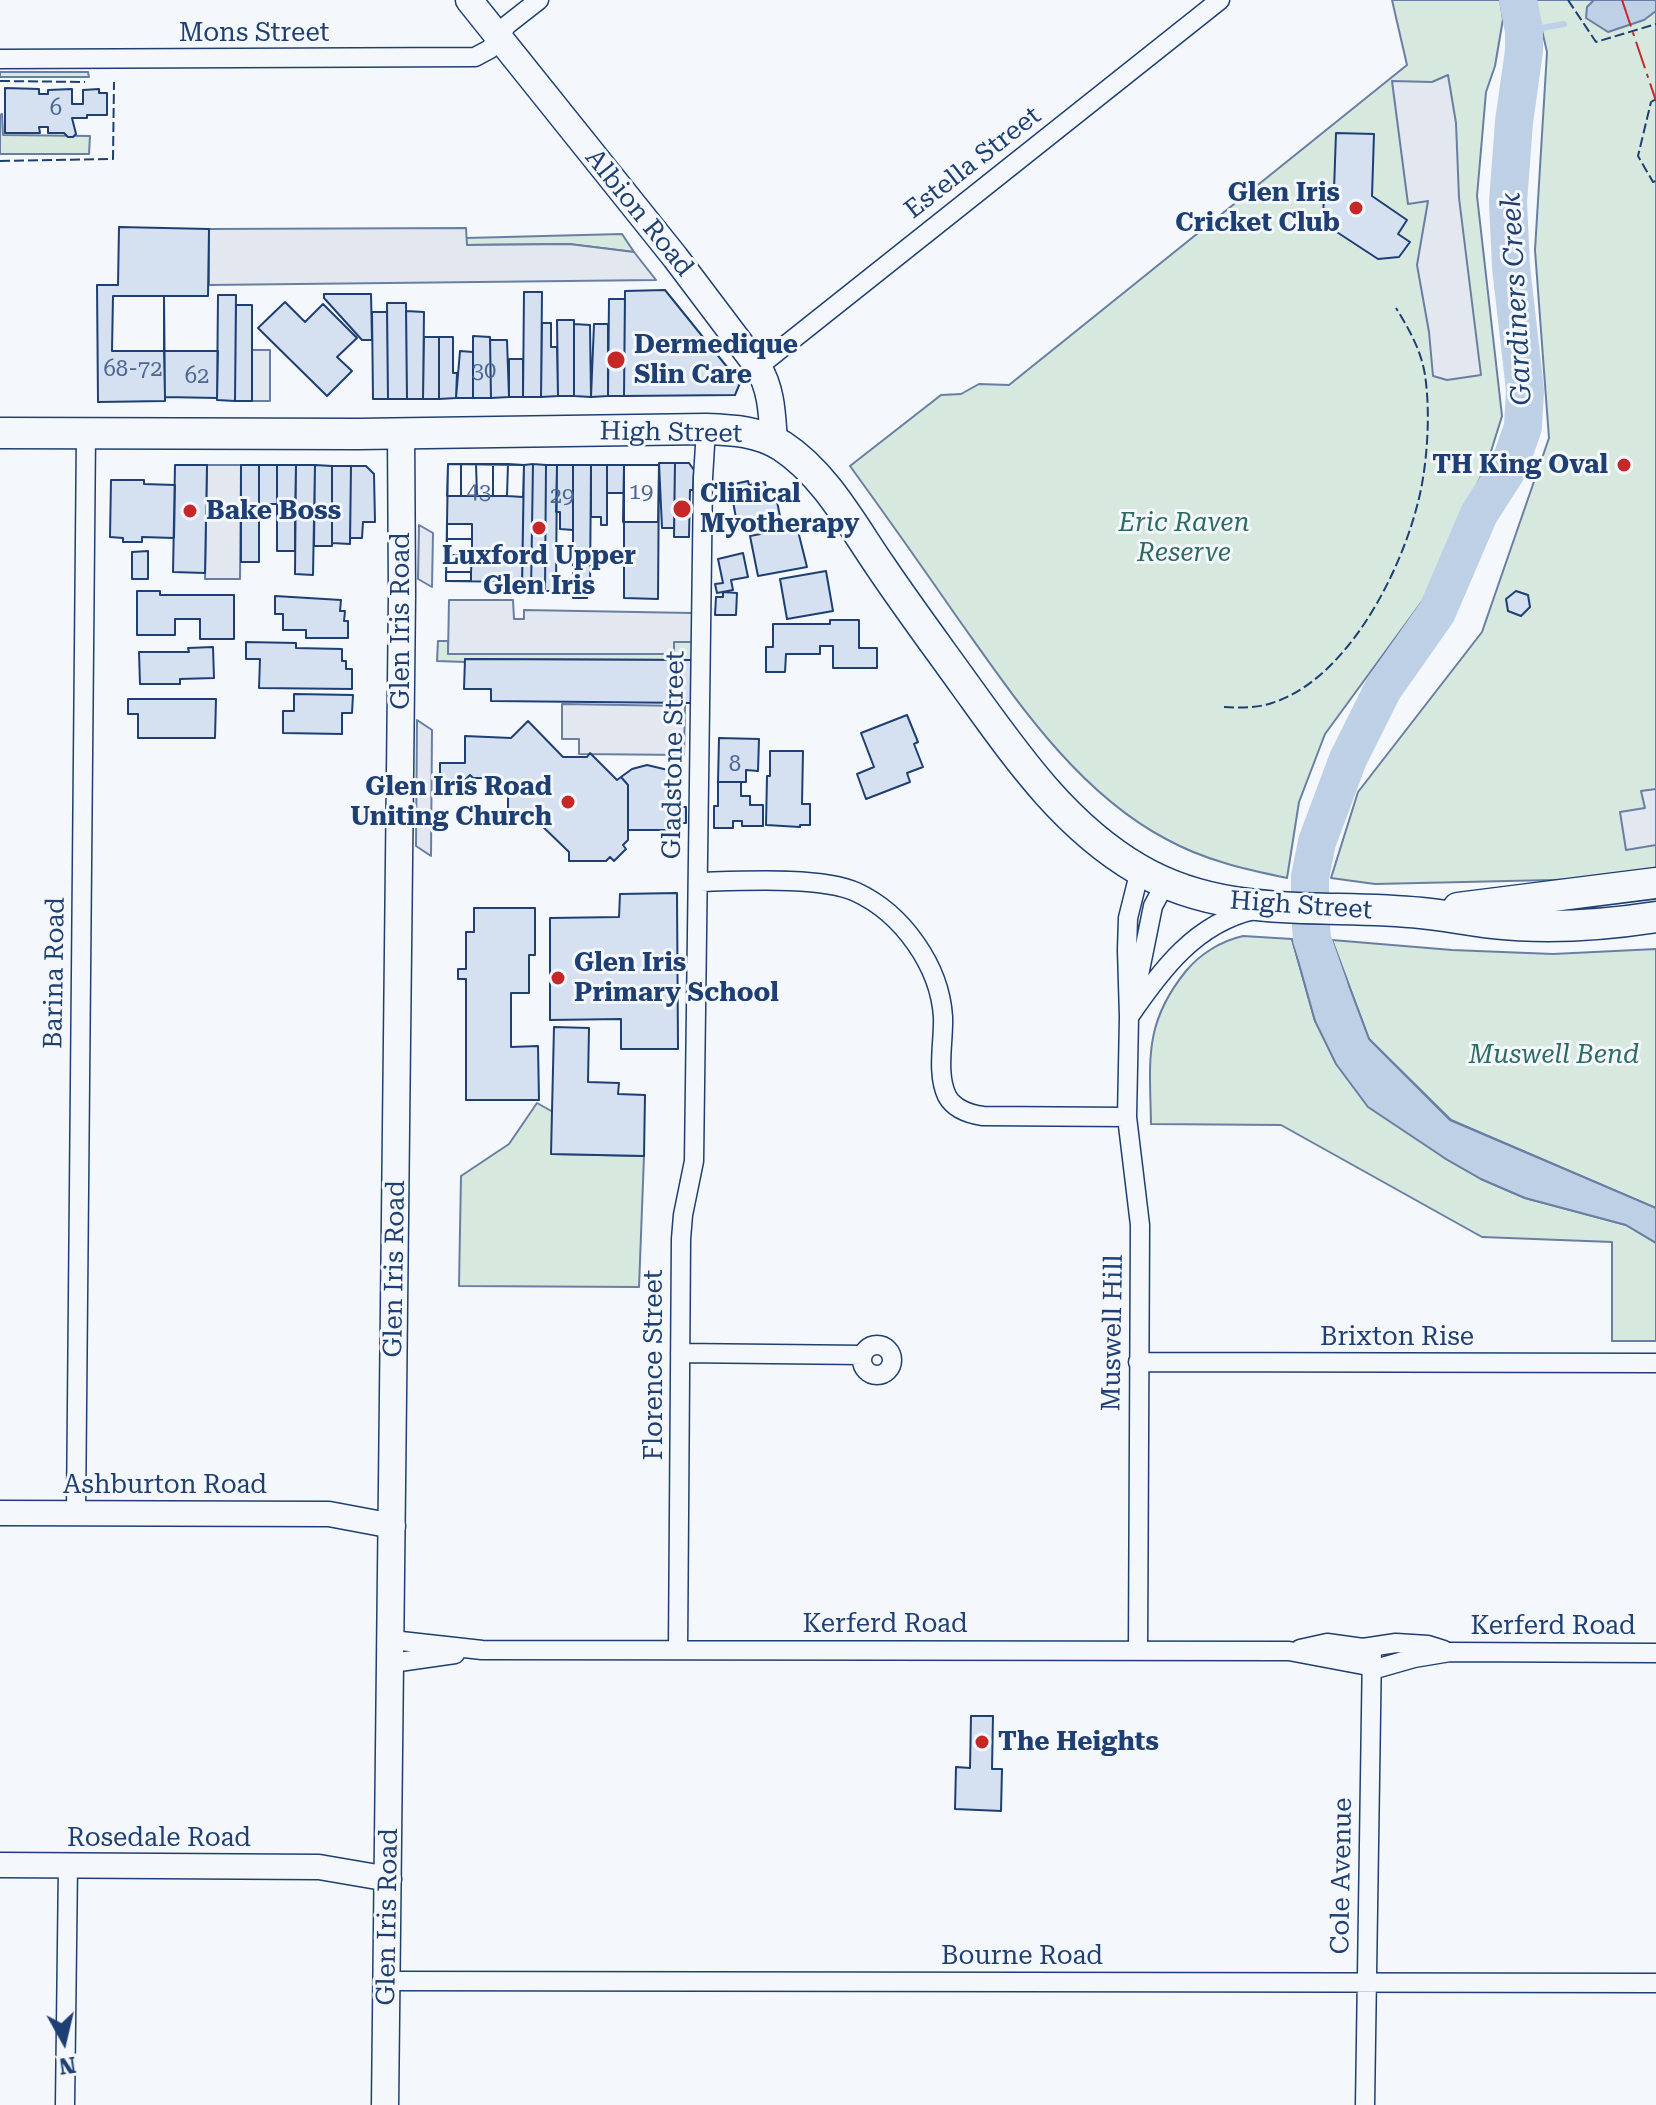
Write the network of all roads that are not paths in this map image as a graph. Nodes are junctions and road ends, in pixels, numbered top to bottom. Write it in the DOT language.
graph roads {
  1 [pos="469,0"];
  2 [pos="539,0"];
  3 [pos="1220,0"];
  4 [pos="499,38"];
  5 [pos="0,59"];
  6 [pos="758,367"];
  7 [pos="706,429"];
  8 [pos="0,433"];
  9 [pos="86,433"];
  10 [pos="401,433"];
  11 [pos="774,442"];
  12 [pos="1153,876"];
  13 [pos="698,882"];
  14 [pos="1656,883"];
  15 [pos="1275,908"];
  16 [pos="1420,912"];
  17 [pos="1656,917"];
  18 [pos="1129,1017"];
  19 [pos="695,1082"];
  20 [pos="1127,1117"];
  21 [pos="680,1353"];
  22 [pos="863,1355"];
  23 [pos="1138,1362"];
  24 [pos="1656,1363"];
  25 [pos="0,1513"];
  26 [pos="76,1513"];
  27 [pos="393,1514"];
  28 [pos="1372,1648"];
  29 [pos="678,1650"];
  30 [pos="1138,1651"];
  31 [pos="1289,1651"];
  32 [pos="392,1652"];
  33 [pos="1450,1652"];
  34 [pos="1656,1653"];
  35 [pos="1372,1667"];
  36 [pos="0,1865"];
  37 [pos="68,1865"];
  38 [pos="389,1867"];
  39 [pos="387,1981"];
  40 [pos="1366,1983"];
  41 [pos="1656,1983"];
  42 [pos="65,2105"];
  43 [pos="385,2105"];
  44 [pos="1365,2105"];
  1 -- 4 [label="main road, Albion Road"];
  2 -- 4 [label="street, Mons Street"];
  3 -- 6 [label="street, Estella Street"];
  4 -- 5 [label="street, Mons Street"];
  4 -- 6 [label="main road, Albion Road"];
  6 -- 11 [label="main road, Albion Road"];
  7 -- 10 [label="main road, High Street"];
  7 -- 11 [label="main road, High Street"];
  7 -- 13 [label="street, Gladstone Street"];
  8 -- 9 [label="main road, High Street"];
  9 -- 10 [label="main road, High Street"];
  9 -- 26 [label="street, Barina Road"];
  10 -- 27 [label="main road, Glen Iris Road"];
  11 -- 12 [label="main road, High Street"];
  12 -- 15 [label="main road, High Street"];
  12 -- 18 [label="street, Muswell Hill"];
  12 -- 18 [label="street, Muswell Hill"];
  13 -- 19 [label="street, Gladstone Street"];
  13 -- 20 [label="street"];
  14 -- 16 [label="main road, High Street"];
  15 -- 16 [label="main road, High Street"];
  15 -- 18 [label="street"];
  16 -- 17 [label="main road, High Street"];
  18 -- 20 [label="street, Muswell Hill"];
  19 -- 21 [label="street, Florence Street"];
  20 -- 23 [label="street, Muswell Hill"];
  21 -- 22 [label="street"];
  21 -- 29 [label="street, Florence Street"];
  23 -- 24 [label="street, Brixton Rise"];
  23 -- 30 [label="street, Muswell Hill"];
  25 -- 26 [label="street, Ashburton Road"];
  26 -- 27 [label="street, Ashburton Road"];
  27 -- 32 [label="main road, Glen Iris Road"];
  28 -- 31 [label="street, Kerferd Road"];
  28 -- 33 [label="street, Kerferd Road"];
  28 -- 35 [label="street, Cole Avenue"];
  29 -- 30 [label="street, Kerferd Road"];
  29 -- 32 [label="street, Kerferd Road"];
  30 -- 31 [label="street, Kerferd Road"];
  31 -- 35 [label="street, Kerferd Road"];
  32 -- 38 [label="main road, Glen Iris Road"];
  33 -- 34 [label="street, Kerferd Road"];
  33 -- 35 [label="street, Kerferd Road"];
  35 -- 40 [label="street, Cole Avenue"];
  36 -- 37 [label="street, Rosedale Road"];
  37 -- 38 [label="street, Rosedale Road"];
  37 -- 42 [label="street"];
  38 -- 39 [label="main road, Glen Iris Road"];
  39 -- 40 [label="street, Bourne Road"];
  39 -- 43 [label="main road, Glen Iris Road"];
  40 -- 41 [label="street, Bourne Road"];
  40 -- 44 [label="street, Cole Avenue"];
}
